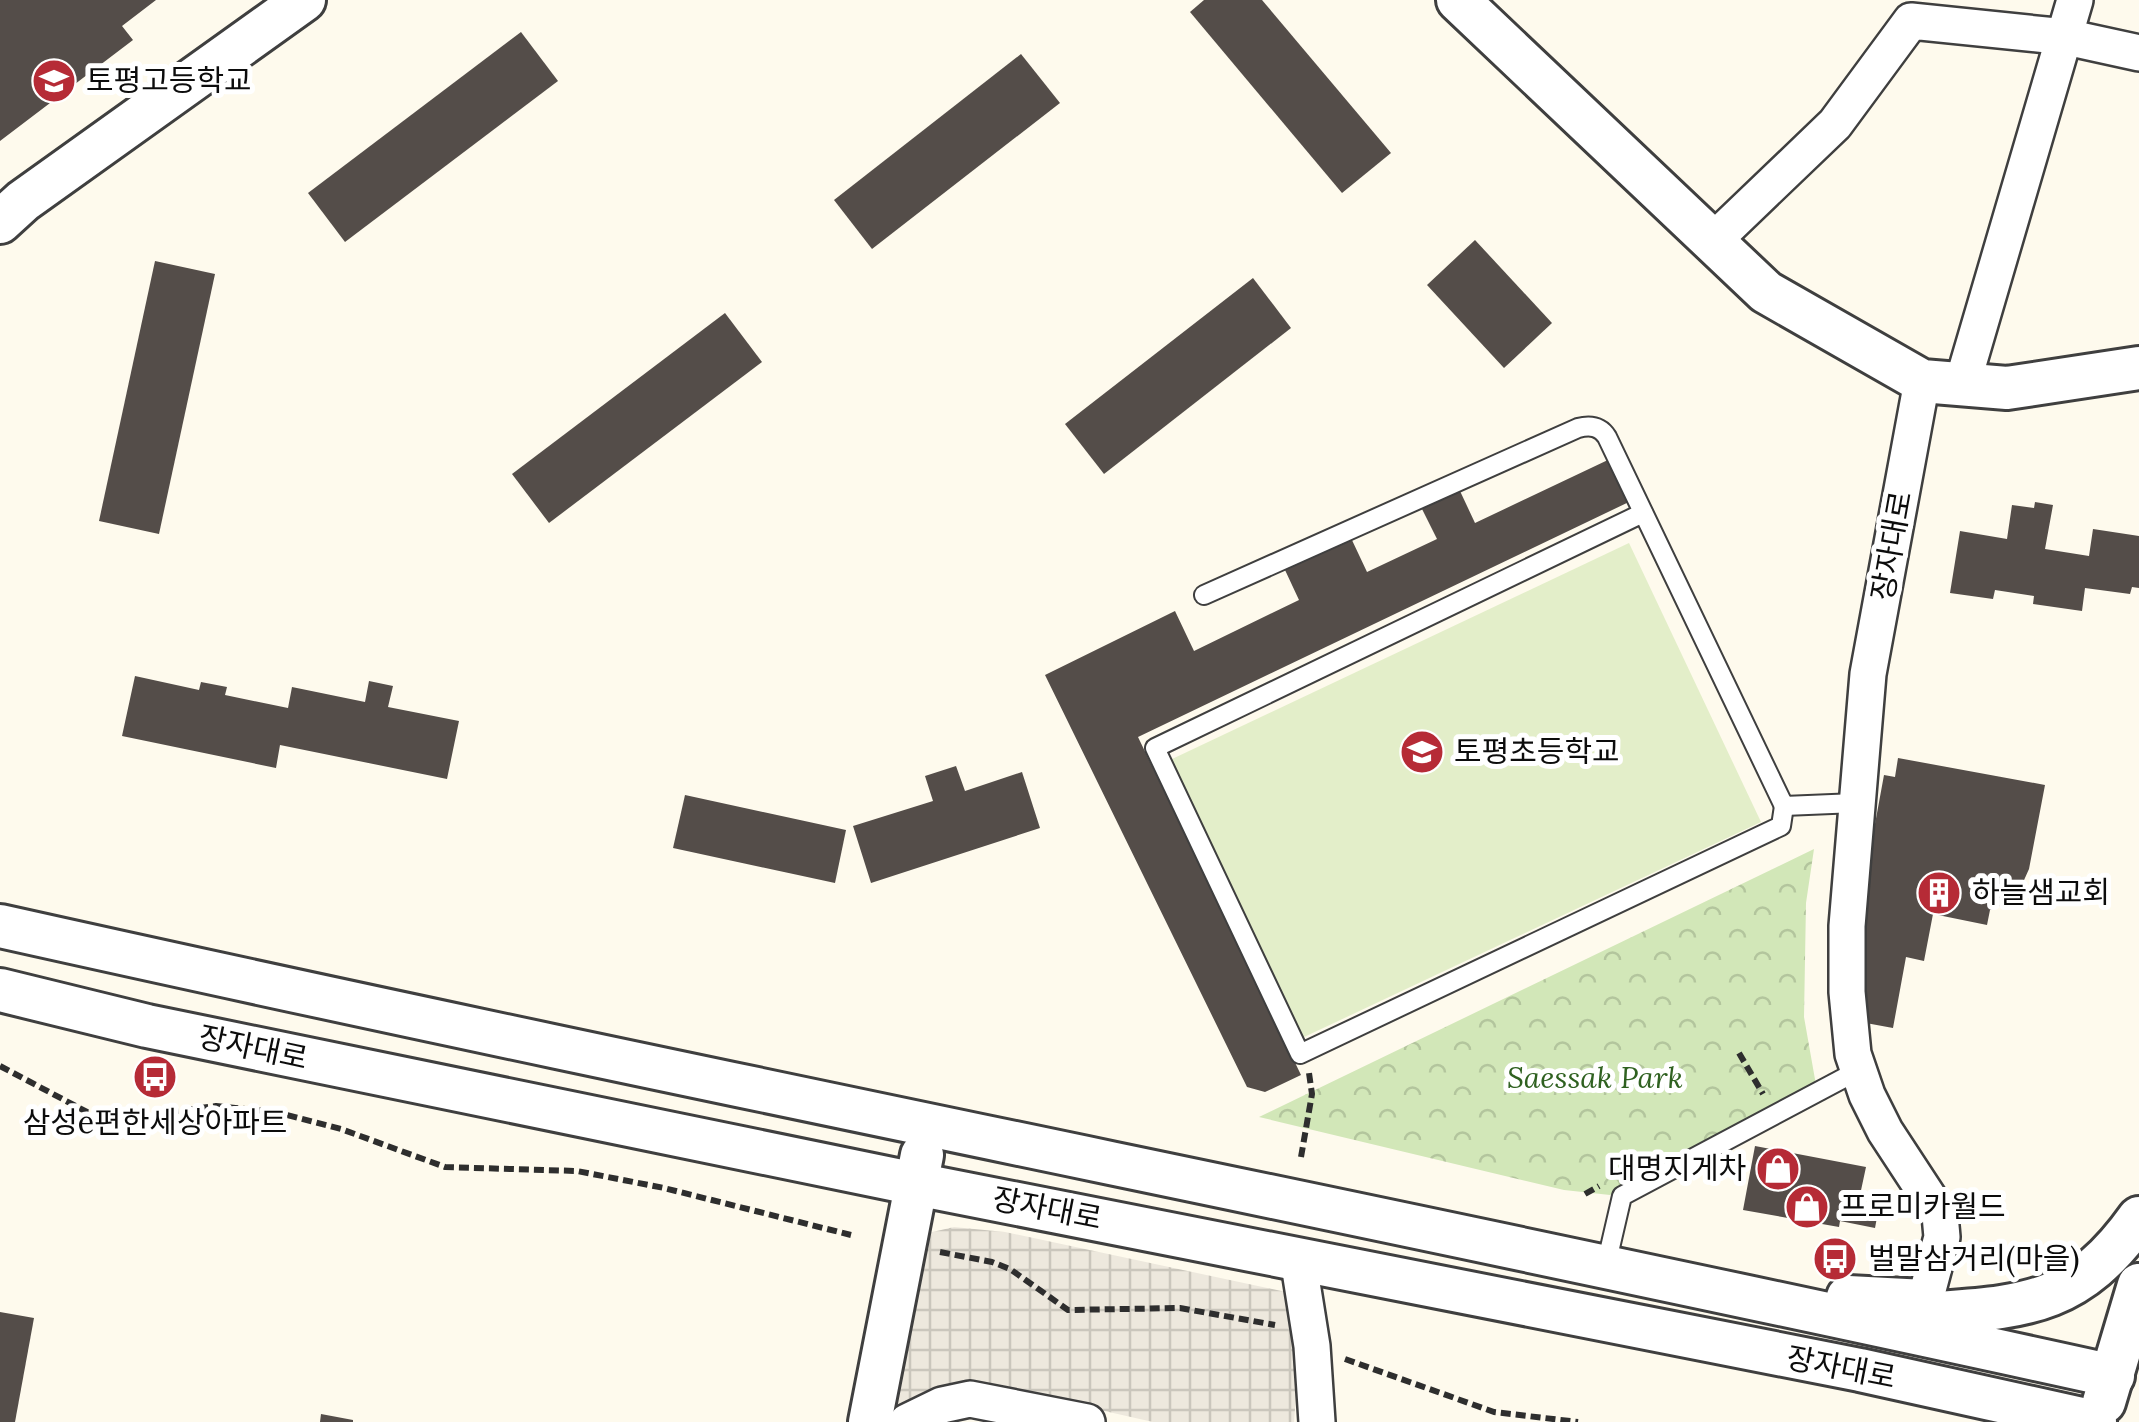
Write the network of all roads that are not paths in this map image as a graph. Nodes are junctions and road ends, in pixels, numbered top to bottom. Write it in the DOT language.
graph roads {
  1 [pos="2075,0"];
  2 [pos="1473,5"];
  3 [pos="282,11"];
  4 [pos="2066,37"];
  5 [pos="2139,53"];
  6 [pos="0,222"];
  7 [pos="1713,240"];
  8 [pos="2139,368"];
  9 [pos="1942,383"];
  10 [pos="1643,514"];
  11 [pos="1204,595"];
  12 [pos="1856,802"];
  13 [pos="1784,806"];
  14 [pos="0,926"];
  15 [pos="0,990"];
  16 [pos="1859,1070"];
  17 [pos="929,1126"];
  18 [pos="916,1184"];
  19 [pos="2139,1218"];
  20 [pos="1298,1258"];
  21 [pos="1606,1265"];
  22 [pos="2139,1285"];
  23 [pos="1722,1290"];
  24 [pos="1925,1301"];
  25 [pos="1860,1370"];
  26 [pos="2113,1376"];
  27 [pos="888,1421"];
  28 [pos="1087,1422"];
  29 [pos="1317,1422"];
  30 [pos="1961,1422"];
  31 [pos="2096,1422"];
  1 -- 4 [label="street, 장자대로"];
  2 -- 7 [label="street"];
  3 -- 6 [label="street"];
  4 -- 5 [label="street"];
  4 -- 7 [label="street"];
  4 -- 9 [label="street, 장자대로"];
  7 -- 9 [label="street"];
  8 -- 9 [label="street"];
  9 -- 12 [label="street, 장자대로"];
  10 -- 11 [label="lane"];
  10 -- 13 [label="lane"];
  10 -- 13 [label="lane"];
  12 -- 13 [label="lane"];
  12 -- 16 [label="street, 장자대로"];
  14 -- 17 [label="street, 장자대로"];
  15 -- 18 [label="street, 장자대로"];
  16 -- 21 [label="lane"];
  16 -- 24 [label="street, 장자대로"];
  17 -- 18 [label="street"];
  17 -- 21 [label="street, 장자대로"];
  18 -- 20 [label="street, 장자대로"];
  18 -- 27 [label="street"];
  19 -- 24 [label="street"];
  20 -- 25 [label="street, 장자대로"];
  20 -- 29 [label="street"];
  21 -- 23 [label="street, 장자대로"];
  22 -- 26 [label="street"];
  23 -- 24 [label="street"];
  23 -- 26 [label="street, 장자대로"];
  25 -- 30 [label="street"];
  25 -- 31 [label="street, 장자대로"];
  26 -- 31 [label="street"];
  27 -- 28 [label="street"];
}
